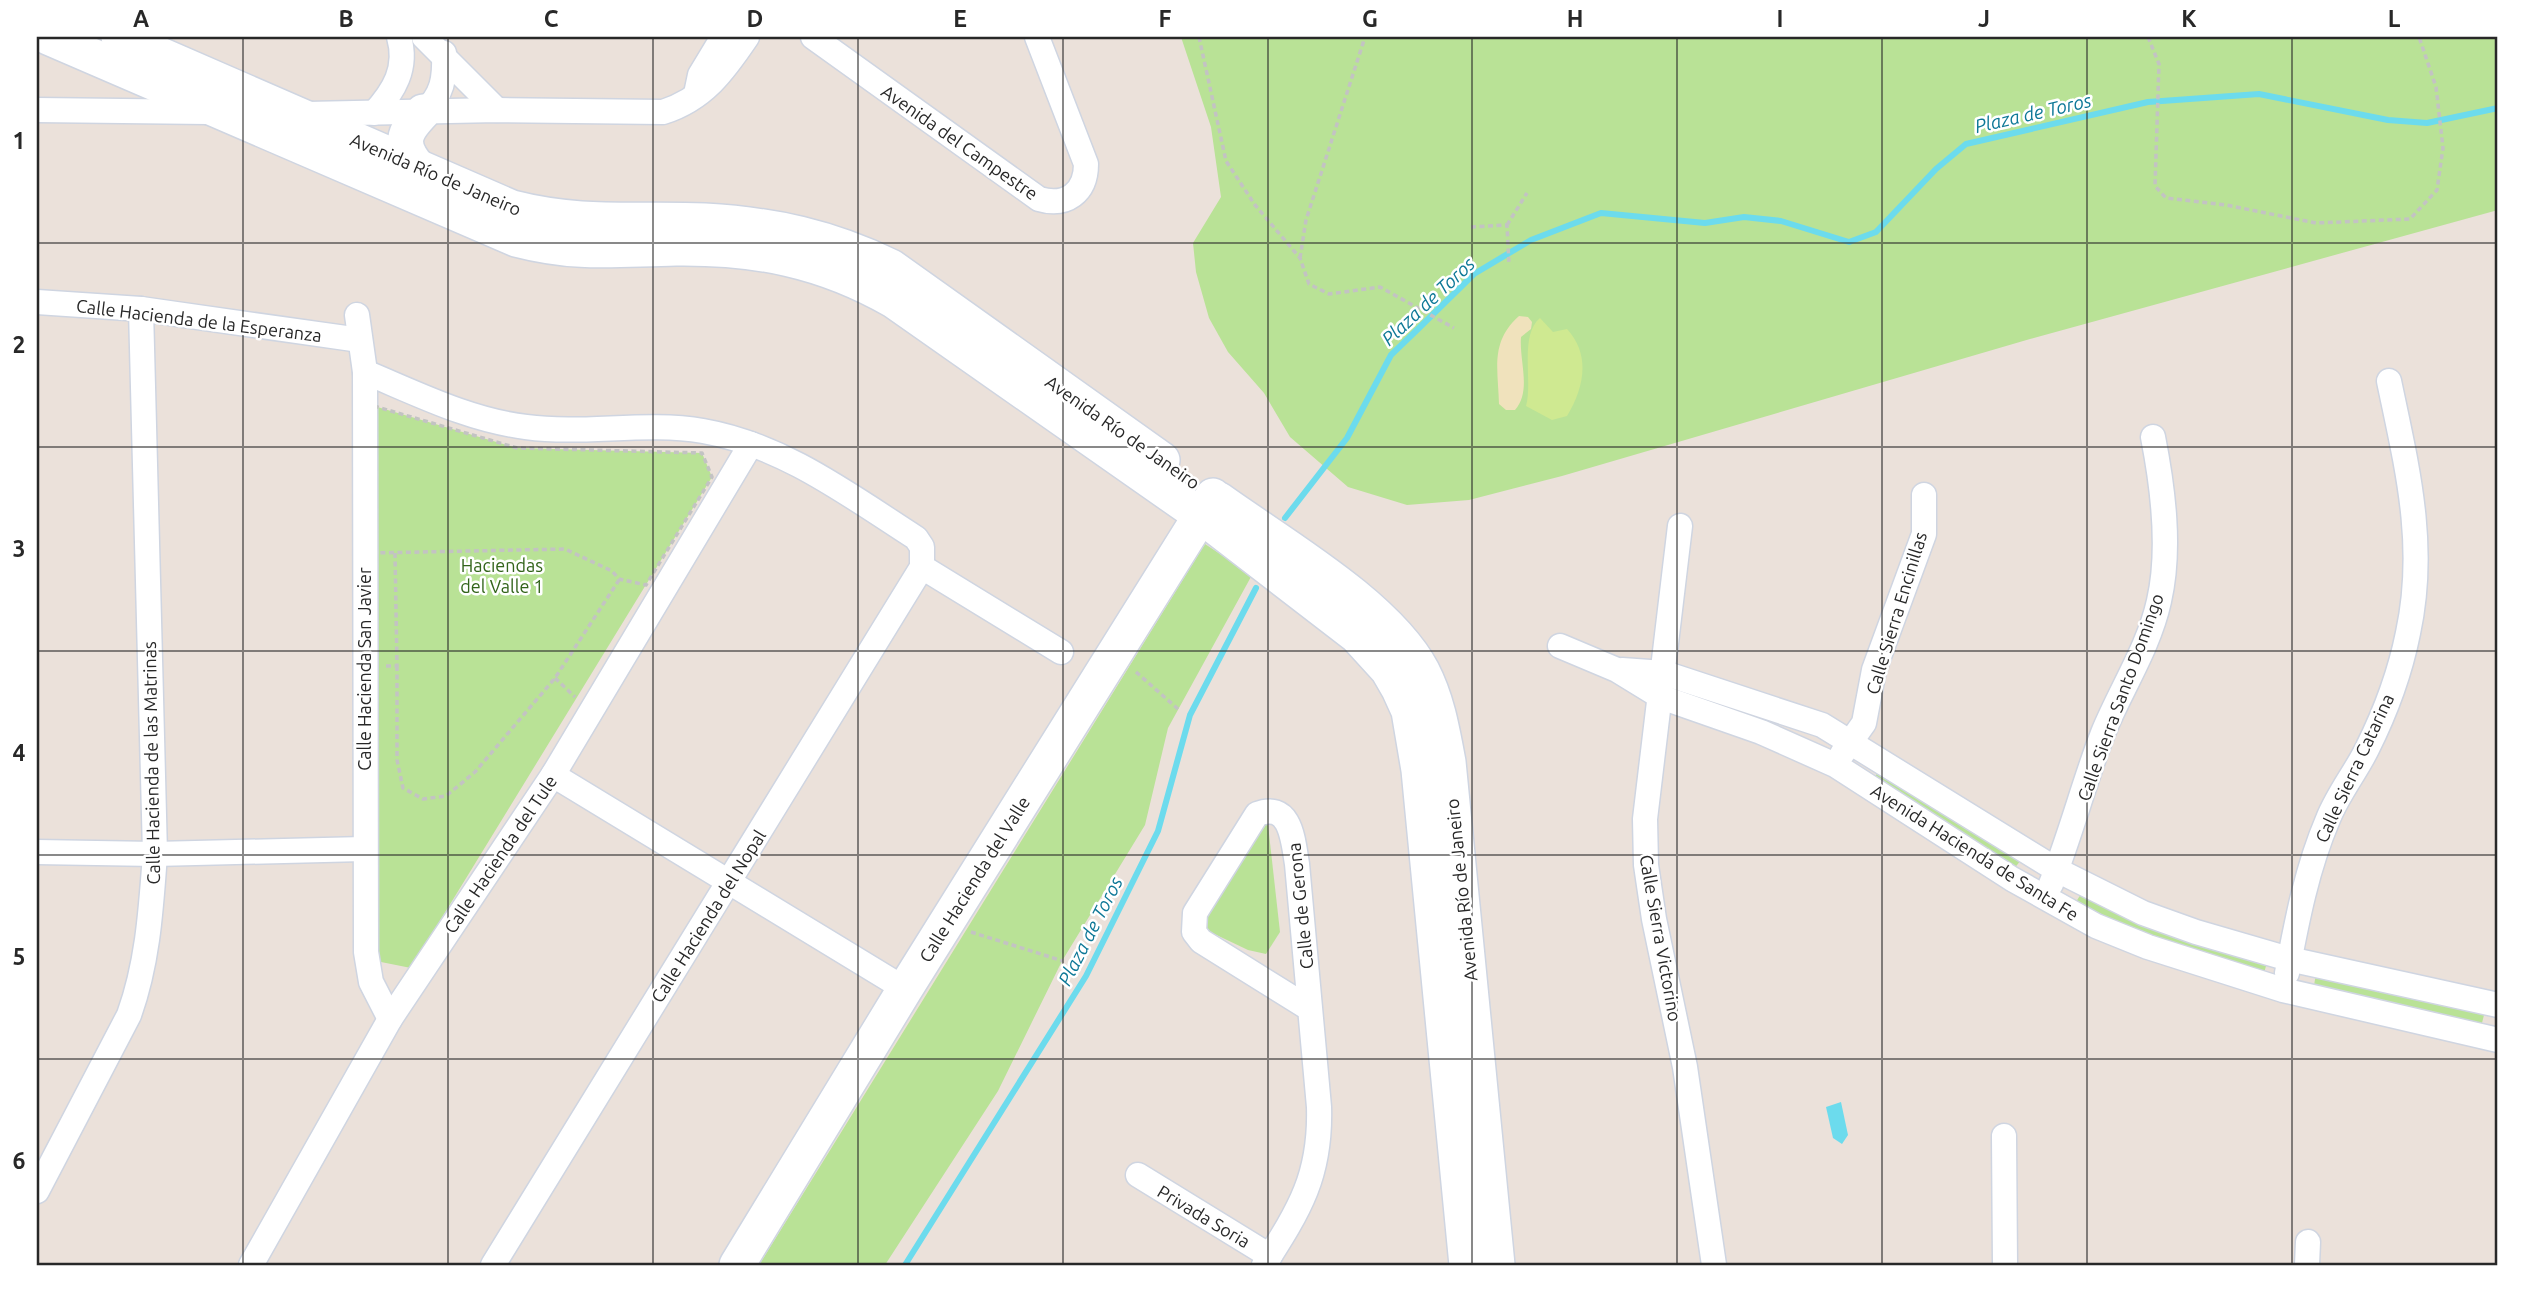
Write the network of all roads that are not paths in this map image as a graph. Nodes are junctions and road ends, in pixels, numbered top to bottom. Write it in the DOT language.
graph roads {
  1 [pos="48,37"];
  2 [pos="119,37"];
  3 [pos="399,37"];
  4 [pos="424,37"];
  5 [pos="723,37"];
  6 [pos="747,37"];
  7 [pos="813,37"];
  8 [pos="1037,37"];
  9 [pos="444,53"];
  10 [pos="696,94"];
  11 [pos="37,110"];
  12 [pos="497,110"];
  13 [pos="423,111"];
  14 [pos="221,112"];
  15 [pos="374,113"];
  16 [pos="296,115"];
  17 [pos="419,169"];
  18 [pos="37,302"];
  19 [pos="141,309"];
  20 [pos="357,315"];
  21 [pos="360,340"];
  22 [pos="365,372"];
  23 [pos="2389,381"];
  24 [pos="2152,437"];
  25 [pos="751,444"];
  26 [pos="1924,495"];
  27 [pos="1207,505"];
  28 [pos="1680,526"];
  29 [pos="922,567"];
  30 [pos="1560,646"];
  31 [pos="1061,652"];
  32 [pos="1663,685"];
  33 [pos="1852,741"];
  34 [pos="1836,765"];
  35 [pos="553,775"];
  36 [pos="364,849"];
  37 [pos="37,852"];
  38 [pos="155,854"];
  39 [pos="2057,870"];
  40 [pos="728,883"];
  41 [pos="2045,899"];
  42 [pos="2289,959"];
  43 [pos="905,989"];
  44 [pos="2283,990"];
  45 [pos="2498,1005"];
  46 [pos="1310,1009"];
  47 [pos="390,1019"];
  48 [pos="2498,1040"];
  49 [pos="2004,1136"];
  50 [pos="1138,1175"];
  51 [pos="37,1191"];
  52 [pos="1267,1261"];
  53 [pos="251,1265"];
  54 [pos="494,1265"];
  55 [pos="737,1265"];
  56 [pos="1467,1265"];
  57 [pos="1497,1265"];
  58 [pos="1714,1265"];
  59 [pos="2006,1265"];
  1 -- 14 [label="main road, Avenida Río de Janeiro"];
  2 -- 16 [label="main road"];
  3 -- 15 [label="street, Avenida Río de Janeiro"];
  4 -- 9 [label="street"];
  5 -- 10 [label="street"];
  6 -- 10 [label="street, Avenida Río de Janeiro"];
  7 -- 8 [label="street, Avenida del Campestre"];
  9 -- 12 [label="street"];
  9 -- 13 [label="street"];
  10 -- 12 [label="street, Avenida Río de Janeiro"];
  11 -- 14 [label="street"];
  12 -- 13 [label="street, Avenida Río de Janeiro"];
  13 -- 15 [label="street, Avenida Río de Janeiro"];
  13 -- 17 [label="main road"];
  14 -- 16 [label="street"];
  14 -- 27 [label="main road, Avenida Río de Janeiro"];
  15 -- 16 [label="street, Avenida Río de Janeiro"];
  16 -- 17 [label="main road, Avenida Río de Janeiro"];
  17 -- 27 [label="main road, Avenida Río de Janeiro"];
  18 -- 19 [label="street, Calle Hacienda de la Esperanza"];
  19 -- 21 [label="street, Calle Hacienda de la Esperanza"];
  19 -- 38 [label="street, Calle Hacienda de las Matrinas"];
  20 -- 21 [label="street, Calle Hacienda San Javier"];
  21 -- 22 [label="street, Calle Hacienda San Javier"];
  22 -- 25 [label="street"];
  22 -- 36 [label="street, Calle Hacienda San Javier"];
  23 -- 42 [label="street, Calle Sierra Catarina"];
  24 -- 39 [label="street, Calle Sierra Santo Domingo"];
  25 -- 29 [label="street"];
  25 -- 35 [label="street, Calle Hacienda del Tule"];
  26 -- 33 [label="street, Calle Sierra Encinillas"];
  27 -- 43 [label="main road, Calle Hacienda del Valle"];
  27 -- 56 [label="main road, Avenida Río de Janeiro"];
  27 -- 57 [label="main road, Avenida Río de Janeiro"];
  28 -- 32 [label="street, Calle Sierra Victorino"];
  29 -- 31 [label="street"];
  29 -- 40 [label="street, Calle Hacienda del Nopal"];
  30 -- 32 [label="street"];
  32 -- 33 [label="street, Avenida Hacienda de Santa Fe"];
  32 -- 34 [label="street, Avenida Hacienda de Santa Fe"];
  32 -- 58 [label="street, Calle Sierra Victorino"];
  33 -- 34 [label="street, Calle Sierra Encinillas"];
  33 -- 39 [label="street, Avenida Hacienda de Santa Fe"];
  34 -- 41 [label="street, Avenida Hacienda de Santa Fe"];
  35 -- 40 [label="street"];
  35 -- 47 [label="street, Calle Hacienda del Tule"];
  36 -- 38 [label="street"];
  36 -- 47 [label="street, Calle Hacienda San Javier"];
  37 -- 38 [label="street"];
  38 -- 51 [label="street, Calle Hacienda de las Matrinas"];
  39 -- 41 [label="street, Calle Sierra Santo Domingo"];
  39 -- 42 [label="street, Avenida Hacienda de Santa Fe"];
  40 -- 43 [label="street"];
  40 -- 54 [label="street, Calle Hacienda del Nopal"];
  41 -- 44 [label="street, Avenida Hacienda de Santa Fe"];
  42 -- 44 [label="street, Calle Sierra Catarina"];
  42 -- 45 [label="street, Avenida Hacienda de Santa Fe"];
  43 -- 55 [label="main road, Calle Hacienda del Valle"];
  44 -- 48 [label="street, Avenida Hacienda de Santa Fe"];
  46 -- 46 [label="street, Calle de Gerona"];
  46 -- 52 [label="street, Calle de Gerona"];
  47 -- 53 [label="street, Calle Hacienda del Tule"];
  49 -- 59 [label="street"];
  50 -- 52 [label="street, Privada Soria"];
}
